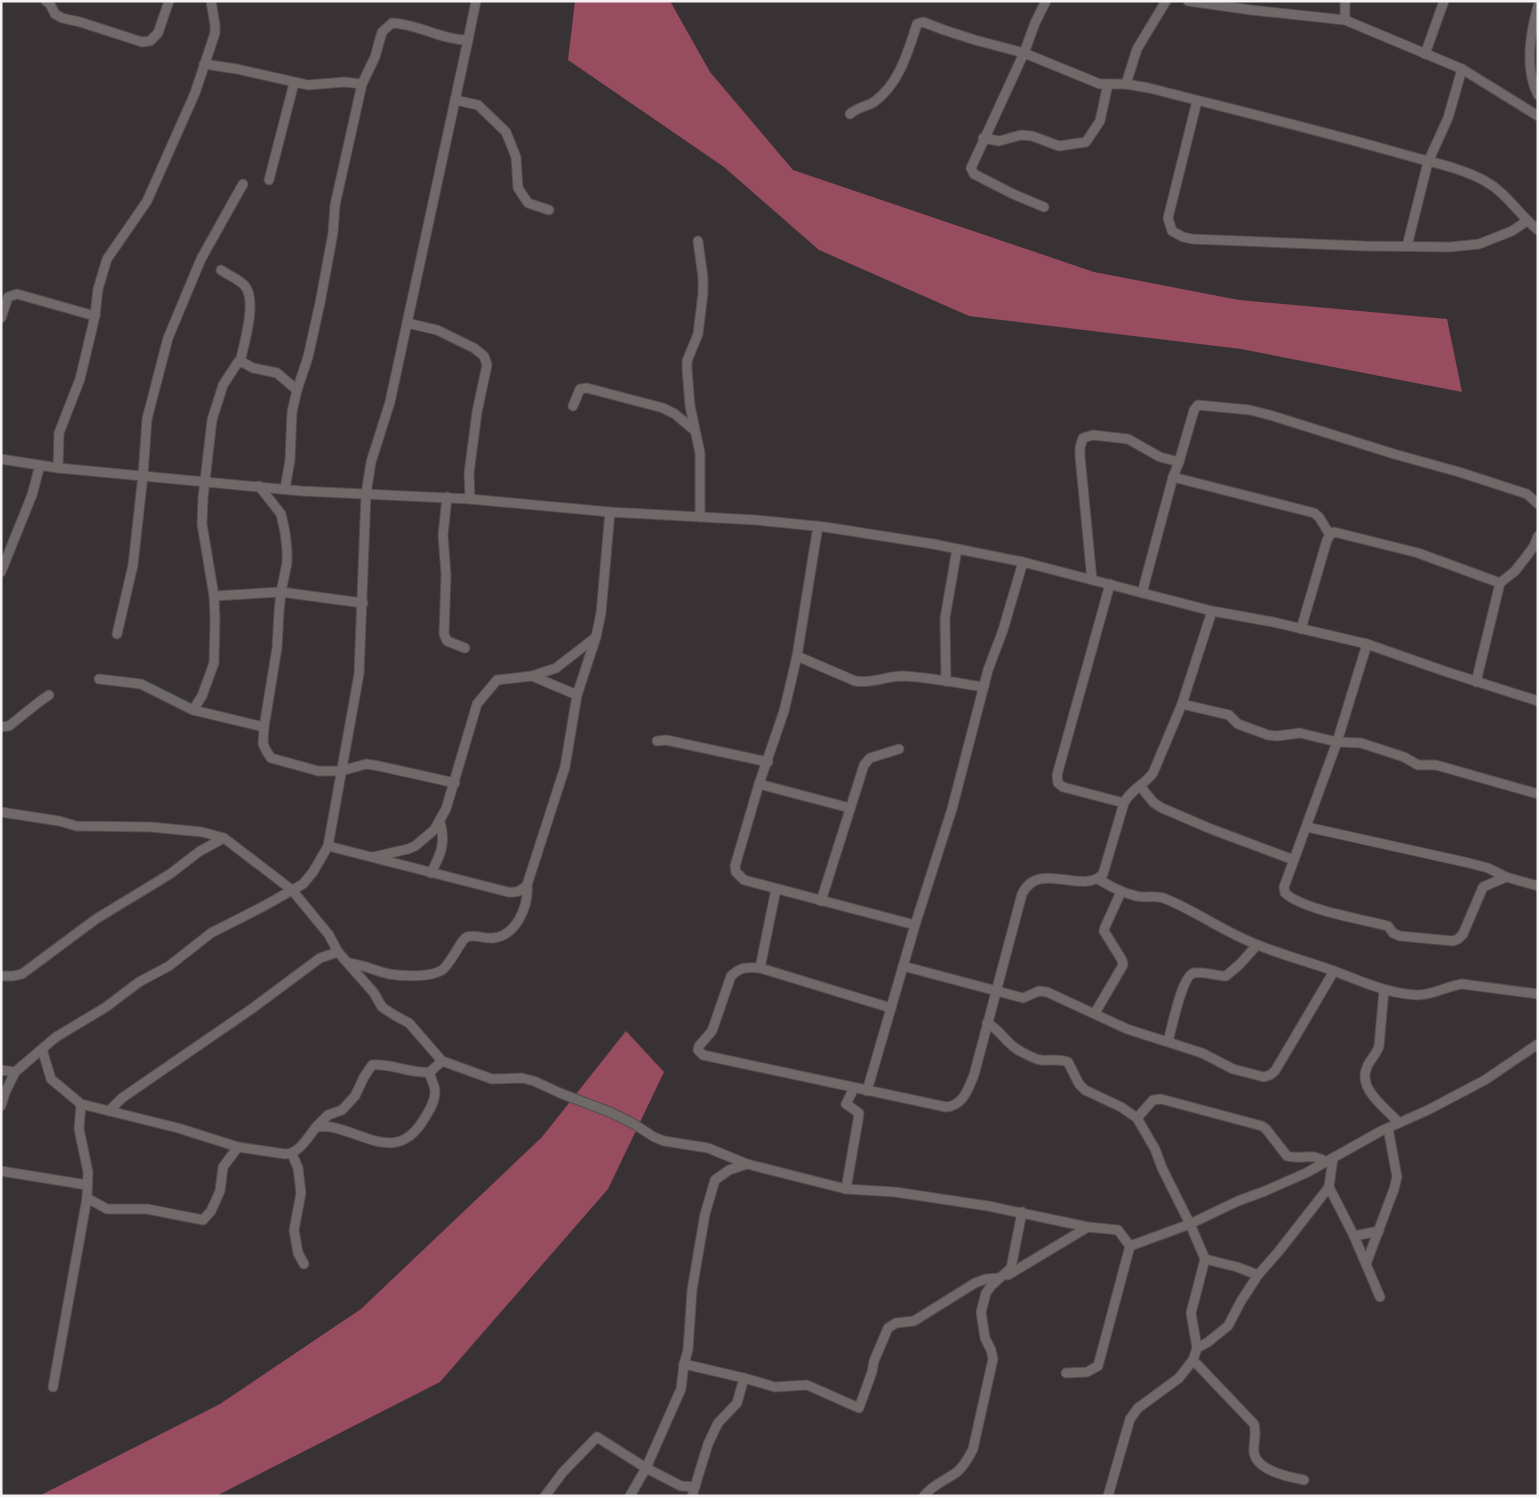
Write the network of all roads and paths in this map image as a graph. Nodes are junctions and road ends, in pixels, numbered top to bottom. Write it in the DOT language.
graph roads {
  1 [pos="46,1"];
  2 [pos="170,1"];
  3 [pos="476,1"];
  4 [pos="1046,1"];
  5 [pos="1166,1"];
  6 [pos="1188,1"];
  7 [pos="1346,1"];
  8 [pos="1444,1"];
  9 [pos="209,2"];
  10 [pos="1538,6"];
  11 [pos="1345,20"];
  12 [pos="468,40"];
  13 [pos="1024,53"];
  14 [pos="1425,54"];
  15 [pos="204,64"];
  16 [pos="1462,69"];
  17 [pos="294,83"];
  18 [pos="362,84"];
  19 [pos="1108,84"];
  20 [pos="1126,84"];
  21 [pos="1538,95"];
  22 [pos="455,100"];
  23 [pos="1197,100"];
  24 [pos="850,114"];
  25 [pos="1538,116"];
  26 [pos="984,138"];
  27 [pos="1428,162"];
  28 [pos="269,180"];
  29 [pos="243,184"];
  30 [pos="1044,207"];
  31 [pos="549,210"];
  32 [pos="1527,221"];
  33 [pos="1538,230"];
  34 [pos="698,241"];
  35 [pos="1407,246"];
  36 [pos="221,270"];
  37 [pos="95,316"];
  38 [pos="1,318"];
  39 [pos="407,323"];
  40 [pos="240,362"];
  41 [pos="296,390"];
  42 [pos="573,406"];
  43 [pos="694,430"];
  44 [pos="1,459"];
  45 [pos="1179,462"];
  46 [pos="40,465"];
  47 [pos="58,468"];
  48 [pos="143,475"];
  49 [pos="1173,477"];
  50 [pos="206,481"];
  51 [pos="259,486"];
  52 [pos="285,489"];
  53 [pos="366,494"];
  54 [pos="447,497"];
  55 [pos="470,499"];
  56 [pos="1538,504"];
  57 [pos="610,512"];
  58 [pos="700,517"];
  59 [pos="818,526"];
  60 [pos="1330,535"];
  61 [pos="1538,536"];
  62 [pos="1536,546"];
  63 [pos="957,549"];
  64 [pos="1023,562"];
  65 [pos="1,572"];
  66 [pos="1092,580"];
  67 [pos="1500,583"];
  68 [pos="1110,584"];
  69 [pos="281,592"];
  70 [pos="1142,593"];
  71 [pos="214,596"];
  72 [pos="362,603"];
  73 [pos="1212,611"];
  74 [pos="1301,628"];
  75 [pos="116,634"];
  76 [pos="596,637"];
  77 [pos="1367,644"];
  78 [pos="465,648"];
  79 [pos="797,656"];
  80 [pos="532,676"];
  81 [pos="99,679"];
  82 [pos="946,681"];
  83 [pos="1476,682"];
  84 [pos="984,687"];
  85 [pos="49,695"];
  86 [pos="577,695"];
  87 [pos="1538,701"];
  88 [pos="1182,704"];
  89 [pos="193,710"];
  90 [pos="1,727"];
  91 [pos="264,728"];
  92 [pos="656,741"];
  93 [pos="1337,742"];
  94 [pos="899,749"];
  95 [pos="768,762"];
  96 [pos="341,771"];
  97 [pos="454,783"];
  98 [pos="759,784"];
  99 [pos="1140,786"];
  100 [pos="1538,794"];
  101 [pos="1124,803"];
  102 [pos="850,808"];
  103 [pos="1,812"];
  104 [pos="440,822"];
  105 [pos="1307,827"];
  106 [pos="224,838"];
  107 [pos="328,846"];
  108 [pos="370,858"];
  109 [pos="1294,860"];
  110 [pos="431,873"];
  111 [pos="1506,877"];
  112 [pos="1098,879"];
  113 [pos="527,885"];
  114 [pos="1538,886"];
  115 [pos="776,889"];
  116 [pos="292,890"];
  117 [pos="1122,892"];
  118 [pos="821,901"];
  119 [pos="915,925"];
  120 [pos="1257,945"];
  121 [pos="338,952"];
  122 [pos="348,964"];
  123 [pos="903,966"];
  124 [pos="760,968"];
  125 [pos="1334,971"];
  126 [pos="1,976"];
  127 [pos="1384,990"];
  128 [pos="996,991"];
  129 [pos="1538,994"];
  130 [pos="891,1008"];
  131 [pos="1095,1014"];
  132 [pos="987,1024"];
  133 [pos="1168,1041"];
  134 [pos="1538,1044"];
  135 [pos="42,1049"];
  136 [pos="442,1061"];
  137 [pos="1,1070"];
  138 [pos="15,1072"];
  139 [pos="430,1072"];
  140 [pos="854,1088"];
  141 [pos="867,1091"];
  142 [pos="81,1104"];
  143 [pos="1,1106"];
  144 [pos="109,1111"];
  145 [pos="1137,1118"];
  146 [pos="1399,1123"];
  147 [pos="316,1126"];
  148 [pos="1388,1128"];
  149 [pos="238,1147"];
  150 [pos="292,1154"];
  151 [pos="1330,1160"];
  152 [pos="747,1164"];
  153 [pos="1,1171"];
  154 [pos="87,1184"];
  155 [pos="1329,1187"];
  156 [pos="846,1189"];
  157 [pos="87,1198"];
  158 [pos="1022,1212"];
  159 [pos="1190,1224"];
  160 [pos="1088,1227"];
  161 [pos="1379,1230"];
  162 [pos="1354,1236"];
  163 [pos="1130,1246"];
  164 [pos="1205,1259"];
  165 [pos="304,1264"];
  166 [pos="1366,1264"];
  167 [pos="1258,1275"];
  168 [pos="1000,1278"];
  169 [pos="991,1286"];
  170 [pos="1380,1297"];
  171 [pos="1197,1348"];
  172 [pos="1193,1360"];
  173 [pos="684,1364"];
  174 [pos="1066,1373"];
  175 [pos="744,1378"];
  176 [pos="53,1386"];
  177 [pos="646,1468"];
  178 [pos="1304,1480"];
  179 [pos="694,1491"];
  180 [pos="548,1495"];
  181 [pos="630,1496"];
  182 [pos="924,1496"];
  183 [pos="1108,1496"];
  1 -- 2 [label="street"];
  3 -- 12 [label="street"];
  4 -- 13 [label="street"];
  5 -- 20 [label="street"];
  6 -- 11 [label="street"];
  7 -- 11 [label="street"];
  8 -- 14 [label="street"];
  9 -- 15 [label="street"];
  10 -- 21 [label="street"];
  11 -- 14 [label="street"];
  12 -- 18 [label="street"];
  12 -- 22 [label="street"];
  13 -- 19 [label="street"];
  13 -- 24 [label="street"];
  13 -- 26 [label="street"];
  14 -- 16 [label="street"];
  15 -- 17 [label="street"];
  15 -- 37 [label="street"];
  16 -- 25 [label="street"];
  16 -- 27 [label="street"];
  17 -- 18 [label="street"];
  17 -- 28 [label="street"];
  18 -- 41 [label="street"];
  19 -- 20 [label="street"];
  19 -- 26 [label="street"];
  20 -- 23 [label="street"];
  22 -- 31 [label="street"];
  22 -- 39 [label="street"];
  23 -- 27 [label="street"];
  23 -- 35 [label="street"];
  26 -- 30 [label="street"];
  27 -- 32 [label="street"];
  27 -- 35 [label="street"];
  29 -- 48 [label="street"];
  32 -- 33 [label="street"];
  32 -- 35 [label="street"];
  34 -- 43 [label="street"];
  36 -- 40 [label="street"];
  37 -- 38 [label="street"];
  37 -- 47 [label="street"];
  39 -- 53 [label="street"];
  39 -- 55 [label="street"];
  40 -- 41 [label="street"];
  40 -- 50 [label="street"];
  41 -- 52 [label="street"];
  42 -- 43 [label="street"];
  43 -- 58 [label="street"];
  44 -- 46 [label="street"];
  45 -- 49 [label="street"];
  45 -- 56 [label="street"];
  45 -- 66 [label="street"];
  46 -- 47 [label="street"];
  46 -- 65 [label="street"];
  47 -- 48 [label="street"];
  48 -- 50 [label="street"];
  48 -- 75 [label="street"];
  49 -- 60 [label="street"];
  49 -- 70 [label="street"];
  50 -- 51 [label="street"];
  50 -- 71 [label="street"];
  51 -- 52 [label="street"];
  51 -- 69 [label="street"];
  52 -- 53 [label="street"];
  53 -- 54 [label="street"];
  53 -- 72 [label="street"];
  54 -- 55 [label="street"];
  54 -- 78 [label="street"];
  55 -- 57 [label="street"];
  57 -- 58 [label="street"];
  57 -- 76 [label="street"];
  58 -- 59 [label="street"];
  59 -- 63 [label="street"];
  59 -- 79 [label="street"];
  60 -- 67 [label="street"];
  60 -- 74 [label="street"];
  61 -- 62 [label="street"];
  62 -- 67 [label="street"];
  63 -- 64 [label="street"];
  63 -- 82 [label="street"];
  64 -- 66 [label="street"];
  64 -- 84 [label="street"];
  66 -- 68 [label="street"];
  67 -- 83 [label="street"];
  68 -- 70 [label="street"];
  68 -- 101 [label="street"];
  69 -- 71 [label="street"];
  69 -- 72 [label="street"];
  69 -- 91 [label="street"];
  70 -- 73 [label="street"];
  71 -- 89 [label="street"];
  72 -- 96 [label="street"];
  73 -- 74 [label="street"];
  73 -- 88 [label="street"];
  74 -- 77 [label="street"];
  76 -- 80 [label="street"];
  76 -- 86 [label="street"];
  77 -- 83 [label="street"];
  77 -- 93 [label="street"];
  79 -- 82 [label="street"];
  79 -- 95 [label="street"];
  80 -- 86 [label="street"];
  80 -- 97 [label="street"];
  81 -- 89 [label="street"];
  82 -- 84 [label="street"];
  83 -- 87 [label="street"];
  84 -- 119 [label="street"];
  85 -- 90 [label="street"];
  86 -- 113 [label="street"];
  88 -- 93 [label="street"];
  88 -- 99 [label="street"];
  89 -- 91 [label="street"];
  91 -- 96 [label="street"];
  92 -- 95 [label="street"];
  93 -- 100 [label="street"];
  93 -- 105 [label="street"];
  94 -- 102 [label="street"];
  95 -- 98 [label="street"];
  96 -- 97 [label="street"];
  96 -- 107 [label="street"];
  97 -- 104 [label="street"];
  98 -- 102 [label="street"];
  98 -- 115 [label="street"];
  99 -- 101 [label="street"];
  99 -- 109 [label="street"];
  101 -- 112 [label="street"];
  102 -- 118 [label="street"];
  103 -- 106 [label="street"];
  104 -- 108 [label="street"];
  104 -- 110 [label="street"];
  105 -- 109 [label="street"];
  105 -- 111 [label="street"];
  106 -- 116 [label="street"];
  106 -- 126 [label="street"];
  107 -- 108 [label="street"];
  107 -- 116 [label="street"];
  108 -- 110 [label="street"];
  109 -- 111 [label="street"];
  110 -- 113 [label="street"];
  111 -- 114 [label="street"];
  112 -- 117 [label="street"];
  112 -- 128 [label="street"];
  113 -- 122 [label="street"];
  115 -- 118 [label="street"];
  115 -- 124 [label="street"];
  116 -- 121 [label="street"];
  116 -- 135 [label="street"];
  117 -- 120 [label="street"];
  117 -- 131 [label="street"];
  118 -- 119 [label="street"];
  119 -- 123 [label="street"];
  120 -- 125 [label="street"];
  120 -- 133 [label="street"];
  121 -- 122 [label="street"];
  121 -- 144 [label="street"];
  122 -- 136 [label="street"];
  123 -- 128 [label="street"];
  123 -- 130 [label="street"];
  124 -- 130 [label="street"];
  124 -- 140 [label="street"];
  125 -- 127 [label="street"];
  125 -- 133 [label="street"];
  127 -- 129 [label="street"];
  127 -- 146 [label="street"];
  128 -- 131 [label="street"];
  128 -- 132 [label="street"];
  130 -- 141 [label="street"];
  131 -- 133 [label="street"];
  132 -- 141 [label="street"];
  132 -- 145 [label="street"];
  134 -- 146 [label="street"];
  135 -- 138 [label="street"];
  135 -- 142 [label="street"];
  136 -- 139 [label="street"];
  136 -- 152 [label="street"];
  137 -- 138 [label="street"];
  138 -- 143 [label="street"];
  139 -- 147 [label="street"];
  139 -- 147 [label="street"];
  140 -- 141 [label="street"];
  140 -- 156 [label="street"];
  142 -- 144 [label="street"];
  142 -- 154 [label="street"];
  144 -- 149 [label="street"];
  145 -- 151 [label="street"];
  145 -- 159 [label="street"];
  146 -- 148 [label="street"];
  147 -- 150 [label="street"];
  148 -- 151 [label="street"];
  148 -- 161 [label="street"];
  149 -- 150 [label="street"];
  149 -- 157 [label="street"];
  150 -- 165 [label="street"];
  151 -- 155 [label="street"];
  151 -- 159 [label="street"];
  152 -- 156 [label="street"];
  152 -- 173 [label="street"];
  153 -- 154 [label="street"];
  154 -- 157 [label="street"];
  155 -- 162 [label="street"];
  155 -- 167 [label="street"];
  156 -- 158 [label="street"];
  157 -- 176 [label="street"];
  158 -- 160 [label="street"];
  158 -- 168 [label="street"];
  159 -- 163 [label="street"];
  159 -- 164 [label="street"];
  160 -- 163 [label="street"];
  160 -- 169 [label="street"];
  161 -- 162 [label="street"];
  161 -- 166 [label="street"];
  162 -- 166 [label="street"];
  163 -- 174 [label="street"];
  164 -- 167 [label="street"];
  164 -- 171 [label="street"];
  166 -- 170 [label="street"];
  167 -- 171 [label="street"];
  168 -- 169 [label="street"];
  168 -- 175 [label="street"];
  169 -- 182 [label="street"];
  171 -- 172 [label="street"];
  172 -- 178 [label="street"];
  172 -- 183 [label="street"];
  173 -- 175 [label="street"];
  173 -- 177 [label="street"];
  175 -- 179 [label="street"];
  177 -- 179 [label="street"];
  177 -- 180 [label="street"];
  177 -- 181 [label="street"];
}
